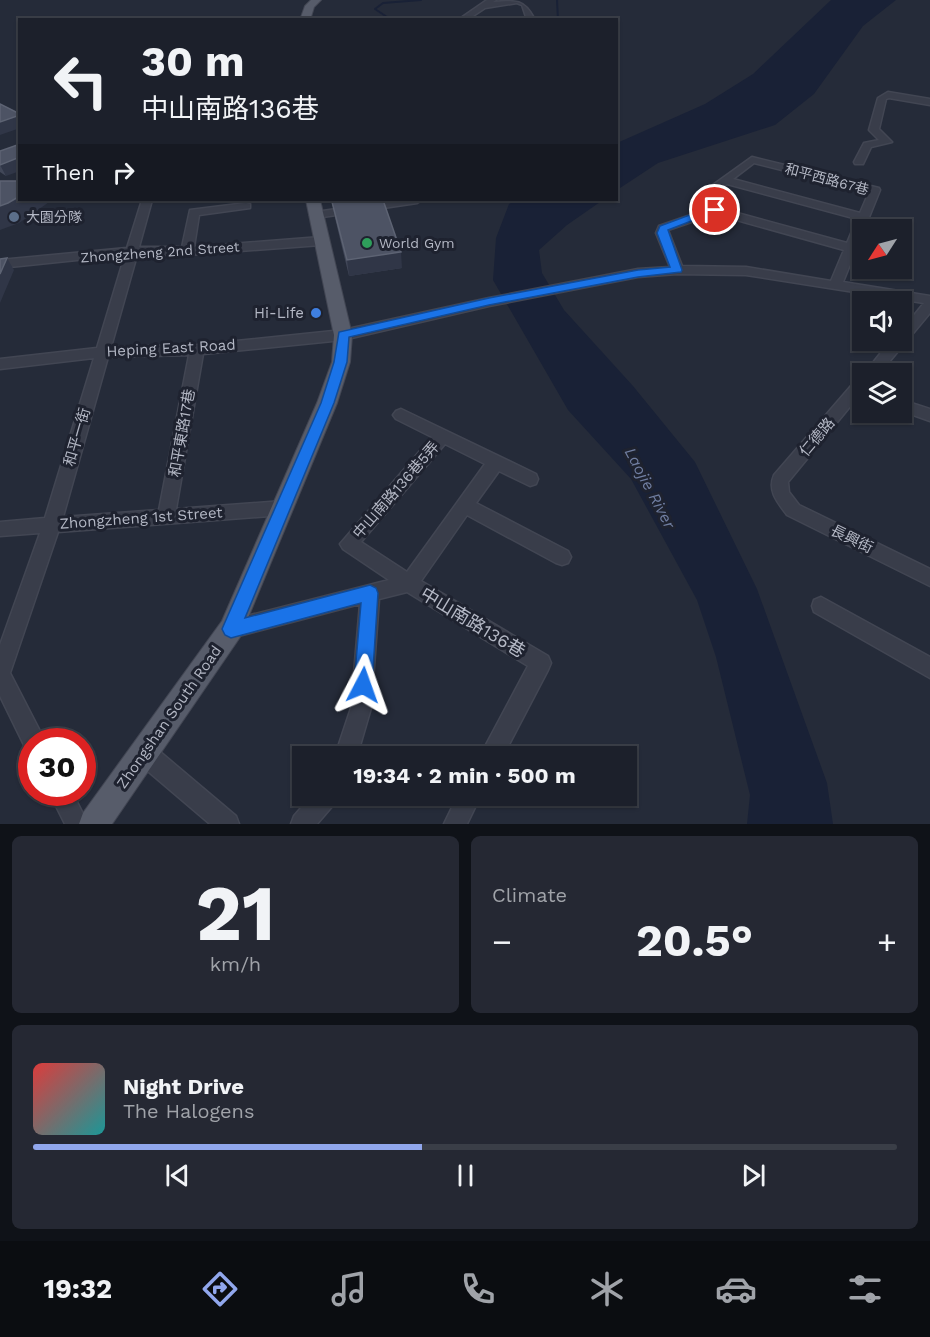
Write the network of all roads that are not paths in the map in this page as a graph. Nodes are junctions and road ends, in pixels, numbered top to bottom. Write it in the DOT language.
graph roads {
  1 [pos="316,0"];
  2 [pos="492,0"];
  3 [pos="483,6"];
  4 [pos="306,18"];
  5 [pos="464,18"];
  6 [pos="530,18"];
  7 [pos="930,102"];
  8 [pos="859,162"];
  9 [pos="724,180"];
  10 [pos="147,201"];
  11 [pos="402,201"];
  12 [pos="246,206"];
  13 [pos="314,207"];
  14 [pos="715,210"];
  15 [pos="863,217"];
  16 [pos="321,241"];
  17 [pos="852,248"];
  18 [pos="133,251"];
  19 [pos="188,251"];
  20 [pos="0,264"];
  21 [pos="677,270"];
  22 [pos="836,284"];
  23 [pos="930,300"];
  24 [pos="930,305"];
  25 [pos="912,325"];
  26 [pos="343,335"];
  27 [pos="197,350"];
  28 [pos="890,351"];
  29 [pos="102,352"];
  30 [pos="880,363"];
  31 [pos="0,364"];
  32 [pos="852,395"];
  33 [pos="912,409"];
  34 [pos="401,415"];
  35 [pos="930,415"];
  36 [pos="443,436"];
  37 [pos="496,462"];
  38 [pos="530,479"];
  39 [pos="781,494"];
  40 [pos="465,506"];
  41 [pos="283,508"];
  42 [pos="166,517"];
  43 [pos="52,525"];
  44 [pos="0,529"];
  45 [pos="562,556"];
  46 [pos="930,578"];
  47 [pos="409,583"];
  48 [pos="370,593"];
  49 [pos="821,606"];
  50 [pos="231,629"];
  51 [pos="930,668"];
  52 [pos="0,674"];
  53 [pos="27,728"];
  54 [pos="349,746"];
  55 [pos="496,746"];
  56 [pos="144,753"];
  57 [pos="67,806"];
  58 [pos="318,806"];
  59 [pos="464,806"];
  60 [pos="77,824"];
  61 [pos="94,824"];
  62 [pos="228,824"];
  63 [pos="302,824"];
  64 [pos="455,824"];
  1 -- 4 [label="main road"];
  2 -- 3 [label="street"];
  3 -- 5 [label="street"];
  3 -- 6 [label="street"];
  7 -- 8 [label="street"];
  9 -- 14 [label="street"];
  9 -- 15 [label="street, 和平西路67巷"];
  9 -- 15 [label="street, 和平西路67巷"];
  10 -- 18 [label="street, 和平一街"];
  11 -- 13 [label="street"];
  12 -- 19 [label="street"];
  13 -- 16 [label="main road, Zhongshan South Road"];
  14 -- 17 [label="street"];
  14 -- 21 [label="street"];
  16 -- 19 [label="street, Zhongzheng 2nd Street"];
  16 -- 26 [label="main road, Zhongshan South Road"];
  17 -- 22 [label="street, 和平西路67巷"];
  18 -- 19 [label="street, Zhongzheng 2nd Street"];
  18 -- 20 [label="street, Zhongzheng 2nd Street"];
  18 -- 29 [label="street, 和平一街"];
  21 -- 22 [label="street, Heping East Road"];
  21 -- 26 [label="street, Heping East Road"];
  22 -- 23 [label="street, Heping East Road"];
  24 -- 25 [label="street"];
  26 -- 27 [label="street, Heping East Road"];
  26 -- 41 [label="main road, Zhongshan South Road"];
  27 -- 29 [label="street, Heping East Road"];
  27 -- 42 [label="street, 和平東路17巷"];
  28 -- 30 [label="street"];
  29 -- 31 [label="street, Heping East Road"];
  29 -- 43 [label="street, 和平一街"];
  32 -- 39 [label="street, 仁德路"];
  33 -- 35 [label="street"];
  34 -- 36 [label="street"];
  36 -- 37 [label="street"];
  36 -- 47 [label="street, 中山南路136巷5弄"];
  37 -- 38 [label="street"];
  37 -- 40 [label="street"];
  39 -- 46 [label="street, 長興街"];
  40 -- 45 [label="street"];
  40 -- 47 [label="street"];
  41 -- 42 [label="street, Zhongzheng 1st Street"];
  41 -- 50 [label="main road, Zhongshan South Road"];
  42 -- 43 [label="street, Zhongzheng 1st Street"];
  43 -- 44 [label="street, Zhongzheng 1st Street"];
  43 -- 52 [label="street, 和平一街"];
  47 -- 48 [label="street, 中山南路136巷"];
  47 -- 55 [label="street, 中山南路136巷"];
  48 -- 50 [label="street, 中山南路136巷"];
  48 -- 54 [label="street"];
  49 -- 51 [label="street"];
  50 -- 56 [label="main road, Zhongshan South Road"];
  52 -- 53 [label="street, 和平一街"];
  56 -- 61 [label="main road, Zhongshan South Road"];
  56 -- 62 [label="street"];
  57 -- 60 [label="street"];
  58 -- 63 [label="street"];
  59 -- 64 [label="street"];
}
